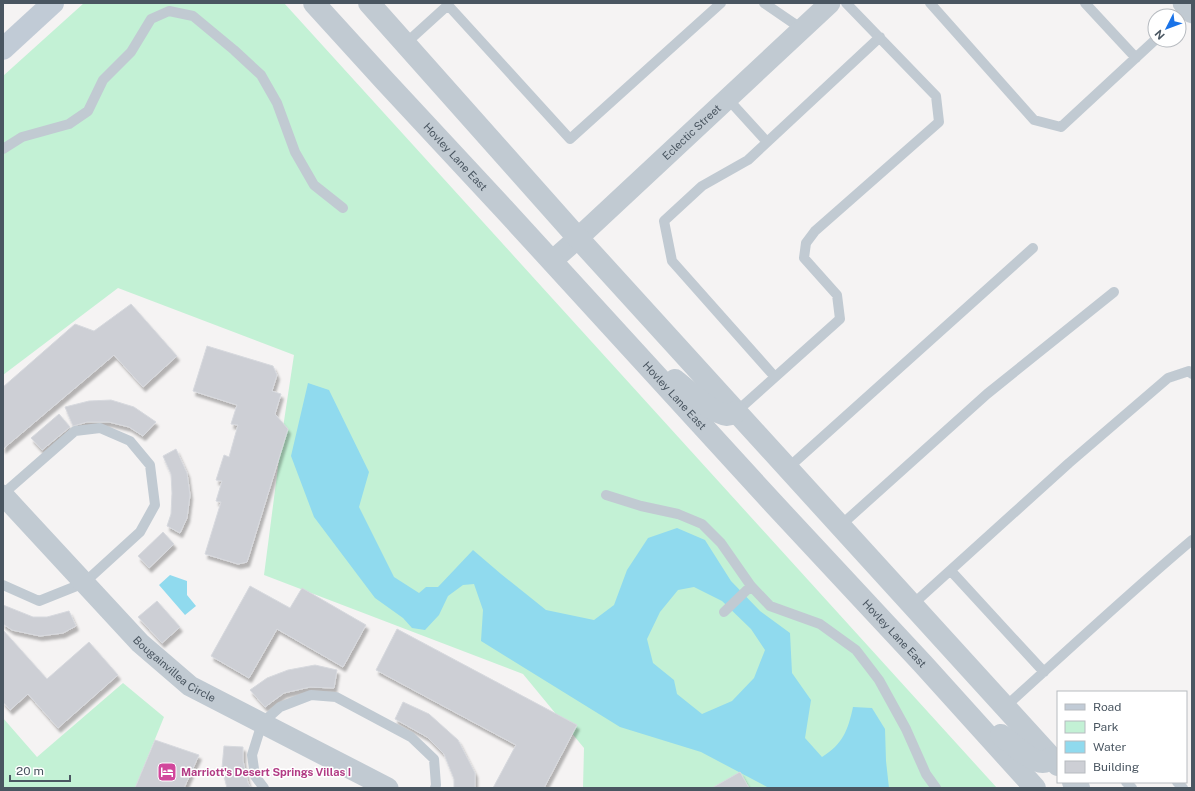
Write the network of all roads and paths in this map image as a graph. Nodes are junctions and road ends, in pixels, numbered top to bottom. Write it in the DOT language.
graph roads {
  1 [pos="53,3"];
  2 [pos="314,3"];
  3 [pos="369,3"];
  4 [pos="721,3"];
  5 [pos="764,3"];
  6 [pos="830,3"];
  7 [pos="846,3"];
  8 [pos="930,3"];
  9 [pos="1085,3"];
  10 [pos="447,4"];
  11 [pos="802,29"];
  12 [pos="880,37"];
  13 [pos="405,44"];
  14 [pos="1147,48"];
  15 [pos="3,49"];
  16 [pos="1136,58"];
  17 [pos="727,98"];
  18 [pos="766,142"];
  19 [pos="3,149"];
  20 [pos="343,208"];
  21 [pos="578,238"];
  22 [pos="1033,248"];
  23 [pos="552,261"];
  24 [pos="1114,292"];
  25 [pos="632,350"];
  26 [pos="1192,374"];
  27 [pos="775,378"];
  28 [pos="736,412"];
  29 [pos="788,468"];
  30 [pos="3,494"];
  31 [pos="606,495"];
  32 [pos="840,526"];
  33 [pos="1192,540"];
  34 [pos="951,571"];
  35 [pos="84,583"];
  36 [pos="3,585"];
  37 [pos="751,586"];
  38 [pos="912,605"];
  39 [pos="724,612"];
  40 [pos="1044,672"];
  41 [pos="932,674"];
  42 [pos="1005,707"];
  43 [pos="262,723"];
  44 [pos="1056,759"];
  45 [pos="264,788"];
  46 [pos="388,788"];
  47 [pos="435,788"];
  48 [pos="936,788"];
  49 [pos="1035,788"];
  1 -- 15 [label="main road"];
  2 -- 23 [label="street, Hovley Lane East"];
  3 -- 13 [label="street"];
  4 -- 10 [label="lane"];
  5 -- 11 [label="lane"];
  6 -- 11 [label="street, Eclectic Street"];
  7 -- 12 [label="lane"];
  8 -- 16 [label="lane"];
  9 -- 16 [label="lane"];
  10 -- 13 [label="lane"];
  11 -- 17 [label="street, Eclectic Street"];
  12 -- 18 [label="lane"];
  12 -- 27 [label="lane"];
  13 -- 21 [label="street"];
  14 -- 16 [label="lane"];
  17 -- 18 [label="lane"];
  17 -- 21 [label="street, Eclectic Street"];
  18 -- 27 [label="lane"];
  19 -- 20 [label="lane"];
  21 -- 23 [label="street, Eclectic Street"];
  21 -- 28 [label="street"];
  22 -- 29 [label="lane"];
  23 -- 25 [label="street, Hovley Lane East"];
  24 -- 32 [label="lane"];
  25 -- 28 [label="street"];
  25 -- 41 [label="street, Hovley Lane East"];
  26 -- 34 [label="lane"];
  27 -- 28 [label="lane"];
  28 -- 29 [label="street"];
  29 -- 32 [label="street"];
  30 -- 35 [label="street, Bougainvillea Circle"];
  30 -- 35 [label="lane"];
  31 -- 37 [label="lane"];
  32 -- 38 [label="street"];
  33 -- 40 [label="lane"];
  34 -- 38 [label="lane"];
  34 -- 40 [label="lane"];
  35 -- 36 [label="lane"];
  35 -- 43 [label="street, Bougainvillea Circle"];
  37 -- 39 [label="lane"];
  37 -- 48 [label="lane"];
  38 -- 42 [label="street"];
  40 -- 42 [label="lane"];
  41 -- 44 [label="street"];
  41 -- 49 [label="street, Hovley Lane East"];
  42 -- 44 [label="street"];
  43 -- 45 [label="lane"];
  43 -- 46 [label="street, Bougainvillea Circle"];
  43 -- 47 [label="lane"];
}
